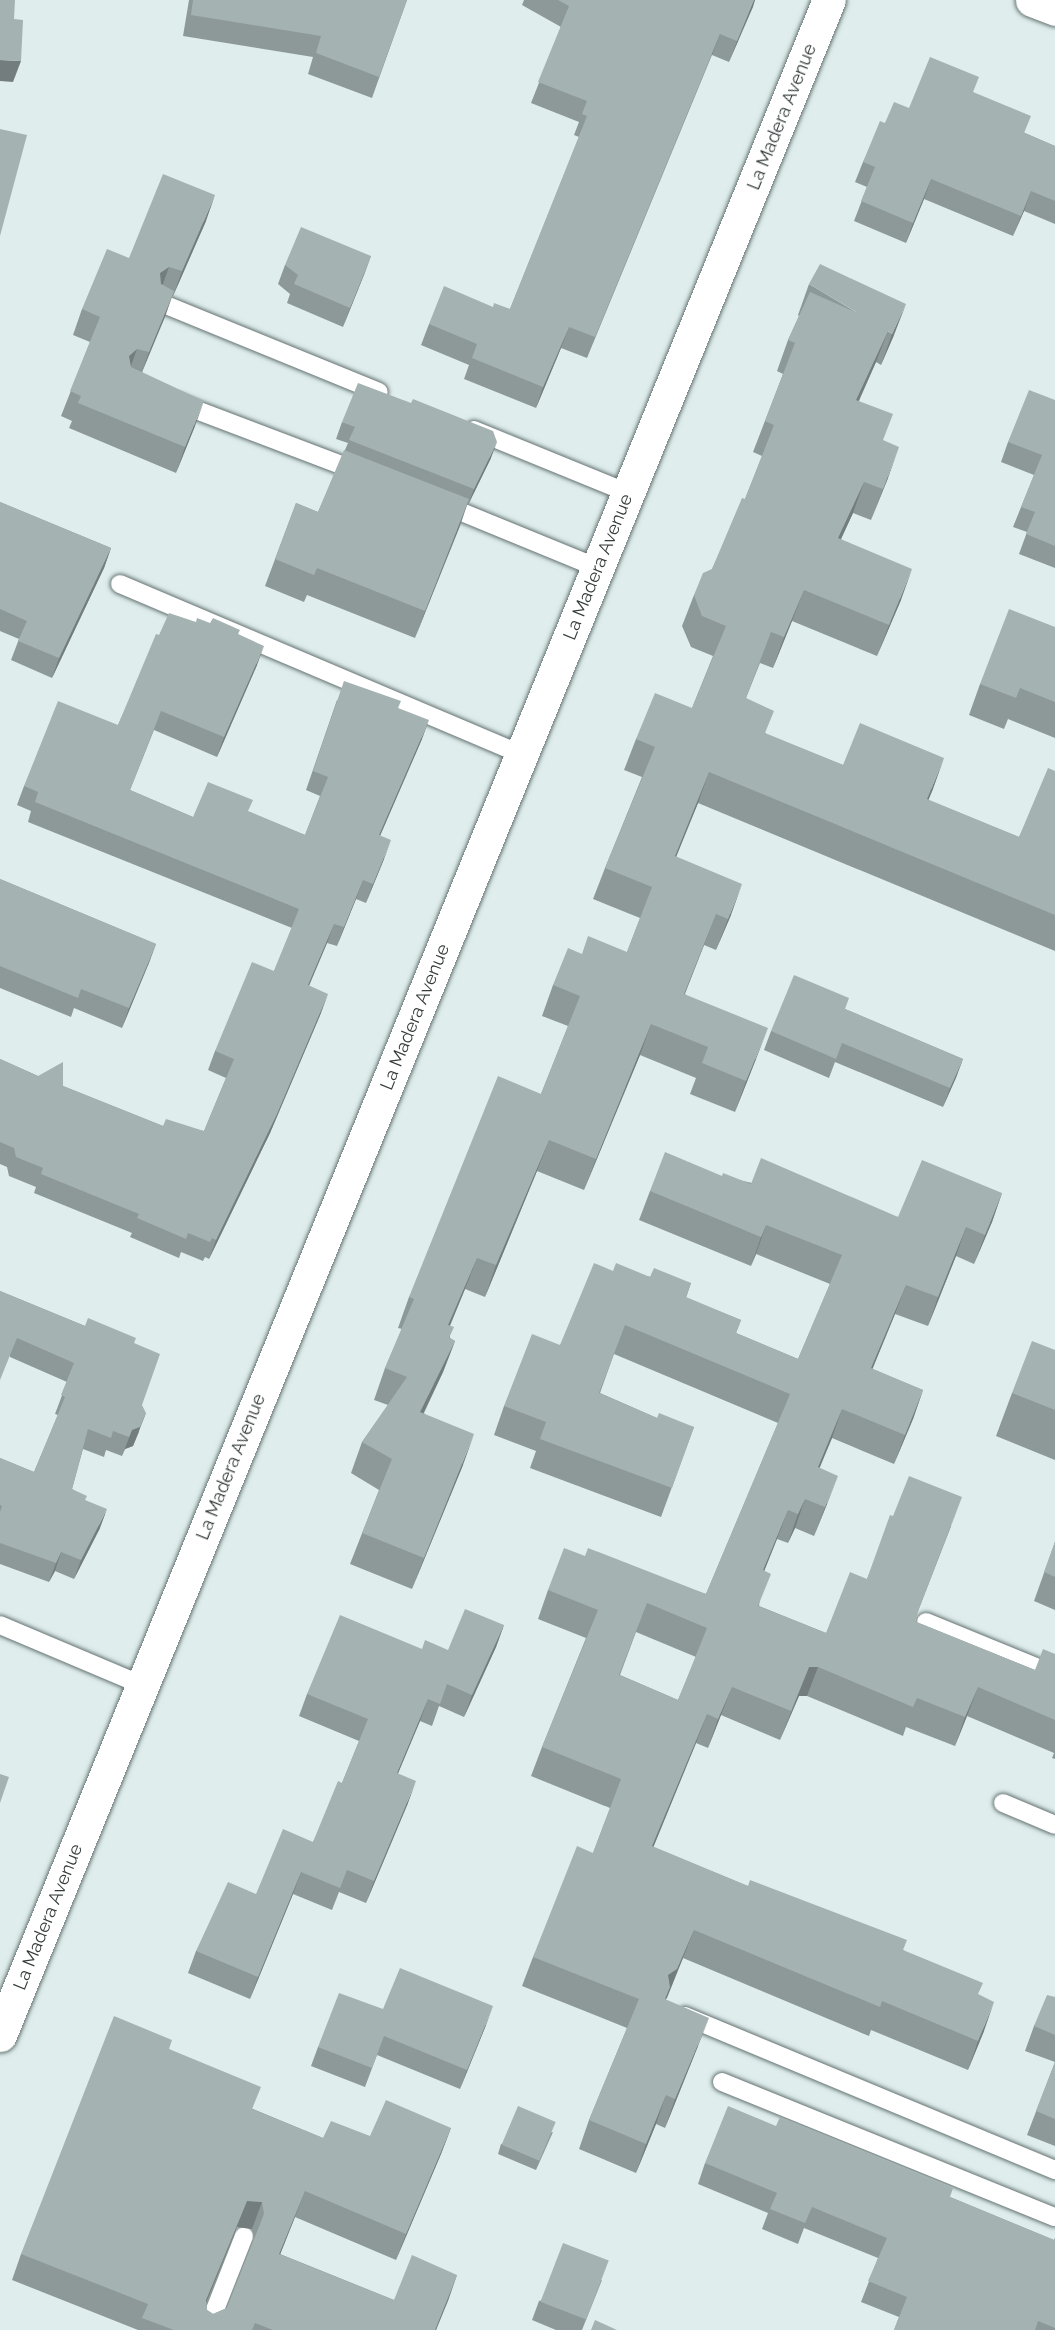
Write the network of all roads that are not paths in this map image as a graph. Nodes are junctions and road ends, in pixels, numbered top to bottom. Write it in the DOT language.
graph roads {
  1 [pos="830,0"];
  2 [pos="1032,0"];
  3 [pos="1055,9"];
  4 [pos="161,303"];
  5 [pos="164,397"];
  6 [pos="400,400"];
  7 [pos="454,422"];
  8 [pos="372,477"];
  9 [pos="628,493"];
  10 [pos="426,498"];
  11 [pos="598,568"];
  12 [pos="120,585"];
  13 [pos="522,755"];
  14 [pos="926,1622"];
  15 [pos="0,1625"];
  16 [pos="1055,1675"];
  17 [pos="142,1685"];
  18 [pos="1003,1803"];
  19 [pos="1055,1825"];
  20 [pos="668,2009"];
  21 [pos="0,2035"];
  22 [pos="722,2082"];
  23 [pos="1055,2170"];
  24 [pos="1055,2217"];
  25 [pos="244,2235"];
  26 [pos="207,2330"];
  1 -- 9 [label="street, La Madera Avenue"];
  2 -- 3 [label="street"];
  4 -- 6 [label="lane"];
  5 -- 8 [label="lane"];
  7 -- 9 [label="lane"];
  9 -- 11 [label="street, La Madera Avenue"];
  10 -- 11 [label="lane"];
  11 -- 13 [label="street, La Madera Avenue"];
  12 -- 13 [label="lane"];
  13 -- 17 [label="street, La Madera Avenue"];
  14 -- 16 [label="lane"];
  15 -- 17 [label="lane"];
  17 -- 21 [label="street, La Madera Avenue"];
  18 -- 19 [label="lane"];
  20 -- 23 [label="lane"];
  22 -- 24 [label="lane"];
  25 -- 26 [label="lane"];
}
